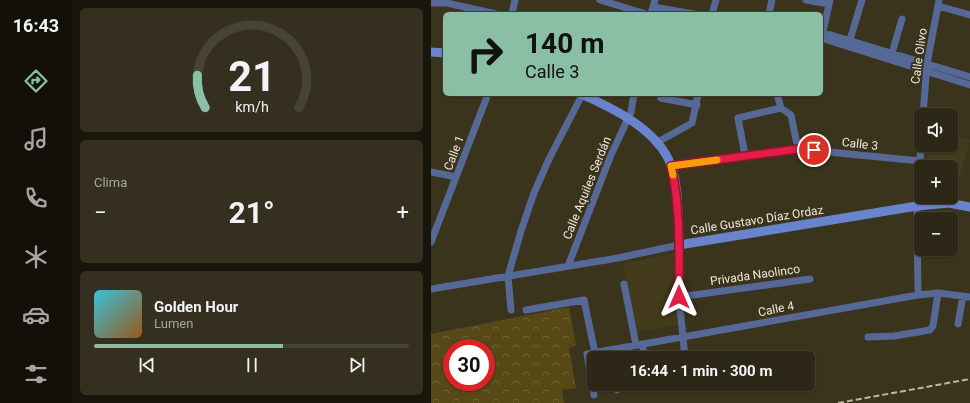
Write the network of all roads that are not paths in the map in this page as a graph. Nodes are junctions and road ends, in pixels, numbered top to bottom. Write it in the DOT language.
graph roads {
  1 [pos="515,0"];
  2 [pos="599,0"];
  3 [pos="716,0"];
  4 [pos="772,0"];
  5 [pos="806,0"];
  6 [pos="862,0"];
  7 [pos="829,2"];
  8 [pos="431,3"];
  9 [pos="939,3"];
  10 [pos="653,7"];
  11 [pos="487,12"];
  12 [pos="512,12"];
  13 [pos="639,12"];
  14 [pos="682,12"];
  15 [pos="713,12"];
  16 [pos="769,12"];
  17 [pos="970,15"];
  18 [pos="902,19"];
  19 [pos="823,30"];
  20 [pos="823,35"];
  21 [pos="849,43"];
  22 [pos="431,52"];
  23 [pos="443,53"];
  24 [pos="892,53"];
  25 [pos="927,68"];
  26 [pos="970,77"];
  27 [pos="970,84"];
  28 [pos="487,96"];
  29 [pos="581,96"];
  30 [pos="586,96"];
  31 [pos="634,96"];
  32 [pos="698,96"];
  33 [pos="778,96"];
  34 [pos="661,98"];
  35 [pos="697,105"];
  36 [pos="781,108"];
  37 [pos="924,108"];
  38 [pos="629,118"];
  39 [pos="656,143"];
  40 [pos="798,149"];
  41 [pos="745,155"];
  42 [pos="914,161"];
  43 [pos="671,166"];
  44 [pos="431,172"];
  45 [pos="457,177"];
  46 [pos="917,206"];
  47 [pos="970,207"];
  48 [pos="431,242"];
  49 [pos="679,245"];
  50 [pos="568,266"];
  51 [pos="508,276"];
  52 [pos="810,279"];
  53 [pos="624,284"];
  54 [pos="431,289"];
  55 [pos="938,293"];
  56 [pos="918,295"];
  57 [pos="679,297"];
  58 [pos="967,297"];
  59 [pos="511,310"];
  60 [pos="526,310"];
  61 [pos="958,324"];
  62 [pos="682,337"];
  63 [pos="868,337"];
  64 [pos="639,344"];
  65 [pos="595,351"];
  66 [pos="619,351"];
  67 [pos="642,351"];
  68 [pos="684,351"];
  69 [pos="593,391"];
  70 [pos="594,395"];
  1 -- 12 [label="street"];
  2 -- 13 [label="street"];
  3 -- 15 [label="street"];
  4 -- 16 [label="street"];
  5 -- 7 [label="street"];
  6 -- 21 [label="street"];
  7 -- 19 [label="street"];
  8 -- 11 [label="street"];
  9 -- 17 [label="street"];
  9 -- 25 [label="street, Calle Olivo"];
  10 -- 14 [label="street"];
  18 -- 24 [label="street"];
  20 -- 21 [label="street"];
  21 -- 24 [label="street"];
  21 -- 25 [label="street"];
  22 -- 23 [label="main road"];
  24 -- 25 [label="street"];
  25 -- 26 [label="street"];
  25 -- 27 [label="street"];
  25 -- 37 [label="street, Calle Olivo"];
  28 -- 45 [label="street, Calle 1"];
  29 -- 51 [label="street"];
  30 -- 38 [label="main road"];
  31 -- 38 [label="street, Calle Aquiles Serdán"];
  32 -- 35 [label="street"];
  33 -- 36 [label="street"];
  34 -- 35 [label="street"];
  35 -- 39 [label="street"];
  36 -- 40 [label="street"];
  36 -- 41 [label="street"];
  38 -- 39 [label="main road"];
  38 -- 50 [label="street, Calle Aquiles Serdán"];
  39 -- 43 [label="main road"];
  40 -- 41 [label="street, Calle 3"];
  40 -- 42 [label="street, Calle 3"];
  41 -- 43 [label="street, Calle 3"];
  43 -- 49 [label="main road"];
  44 -- 45 [label="street"];
  45 -- 48 [label="street, Calle 1"];
  46 -- 47 [label="main road, Calle Gustavo Díaz Ordaz"];
  46 -- 49 [label="main road, Calle Gustavo Díaz Ordaz"];
  46 -- 56 [label="street"];
  49 -- 50 [label="street, Calle Gustavo Díaz Ordaz"];
  49 -- 57 [label="street"];
  50 -- 51 [label="street, Calle Gustavo Díaz Ordaz"];
  51 -- 54 [label="street, Calle Gustavo Díaz Ordaz"];
  51 -- 59 [label="street"];
  52 -- 57 [label="street, Privada Naolinco"];
  53 -- 64 [label="street"];
  55 -- 56 [label="street, Calle 4"];
  55 -- 58 [label="street, Calle 4"];
  55 -- 63 [label="street"];
  56 -- 62 [label="street, Calle 4"];
  57 -- 62 [label="street"];
  58 -- 61 [label="street"];
  60 -- 65 [label="street"];
  62 -- 64 [label="street, Calle 4"];
  62 -- 68 [label="street"];
  64 -- 66 [label="street, Calle 4"];
  64 -- 67 [label="street"];
  69 -- 70 [label="street, Calle 4"];
}
